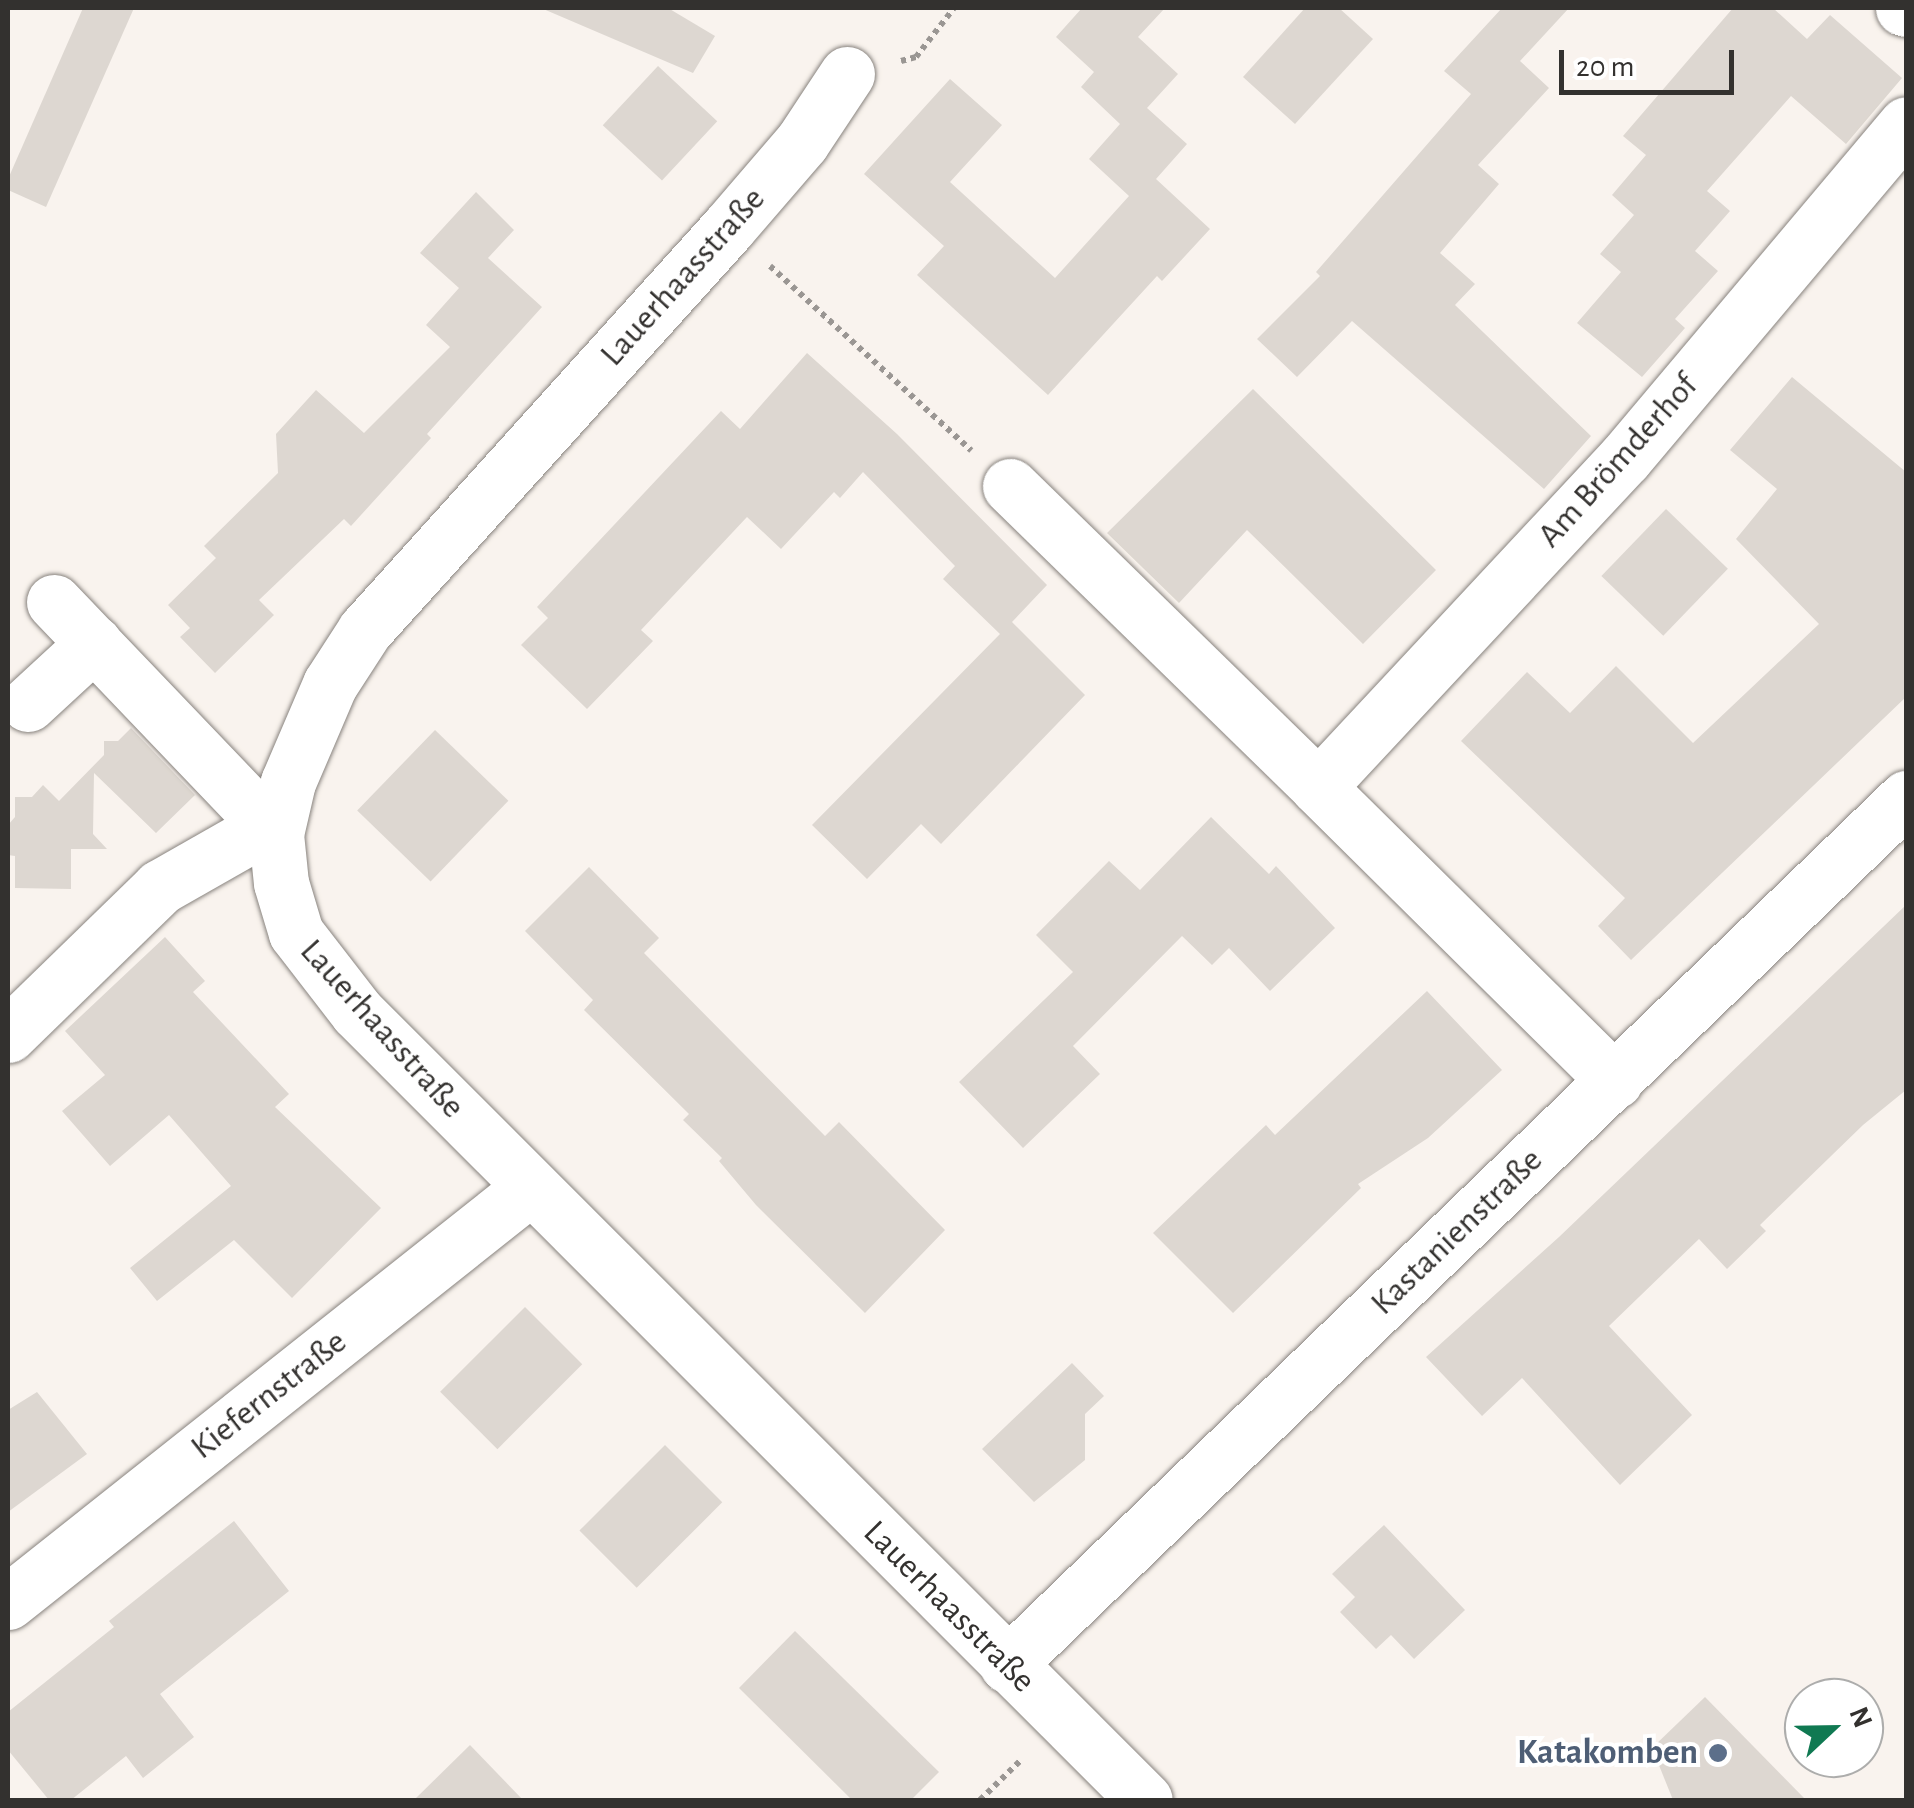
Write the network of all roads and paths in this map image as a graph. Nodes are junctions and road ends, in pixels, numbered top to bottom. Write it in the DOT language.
graph roads {
  1 [pos="954,8"];
  2 [pos="846,74"];
  3 [pos="1906,124"];
  4 [pos="728,228"];
  5 [pos="1010,486"];
  6 [pos="54,602"];
  7 [pos="94,643"];
  8 [pos="28,704"];
  9 [pos="1318,787"];
  10 [pos="1906,798"];
  11 [pos="273,829"];
  12 [pos="8,1036"];
  13 [pos="1614,1081"];
  14 [pos="530,1188"];
  15 [pos="8,1602"];
  16 [pos="1007,1665"];
  17 [pos="1145,1800"];
  1 -- 2 [label="path"];
  2 -- 4 [label="street, Lauerhaasstraße"];
  3 -- 9 [label="street, Am Brömderhof"];
  4 -- 5 [label="path"];
  4 -- 11 [label="street, Lauerhaasstraße"];
  5 -- 9 [label="street"];
  6 -- 7 [label="street"];
  7 -- 8 [label="street"];
  7 -- 11 [label="street"];
  9 -- 13 [label="street"];
  10 -- 13 [label="street, Kastanienstraße"];
  11 -- 12 [label="street"];
  11 -- 14 [label="street, Lauerhaasstraße"];
  13 -- 16 [label="street, Kastanienstraße"];
  14 -- 15 [label="street, Kiefernstraße"];
  14 -- 16 [label="street, Lauerhaasstraße"];
  16 -- 17 [label="street, Lauerhaasstraße"];
}
